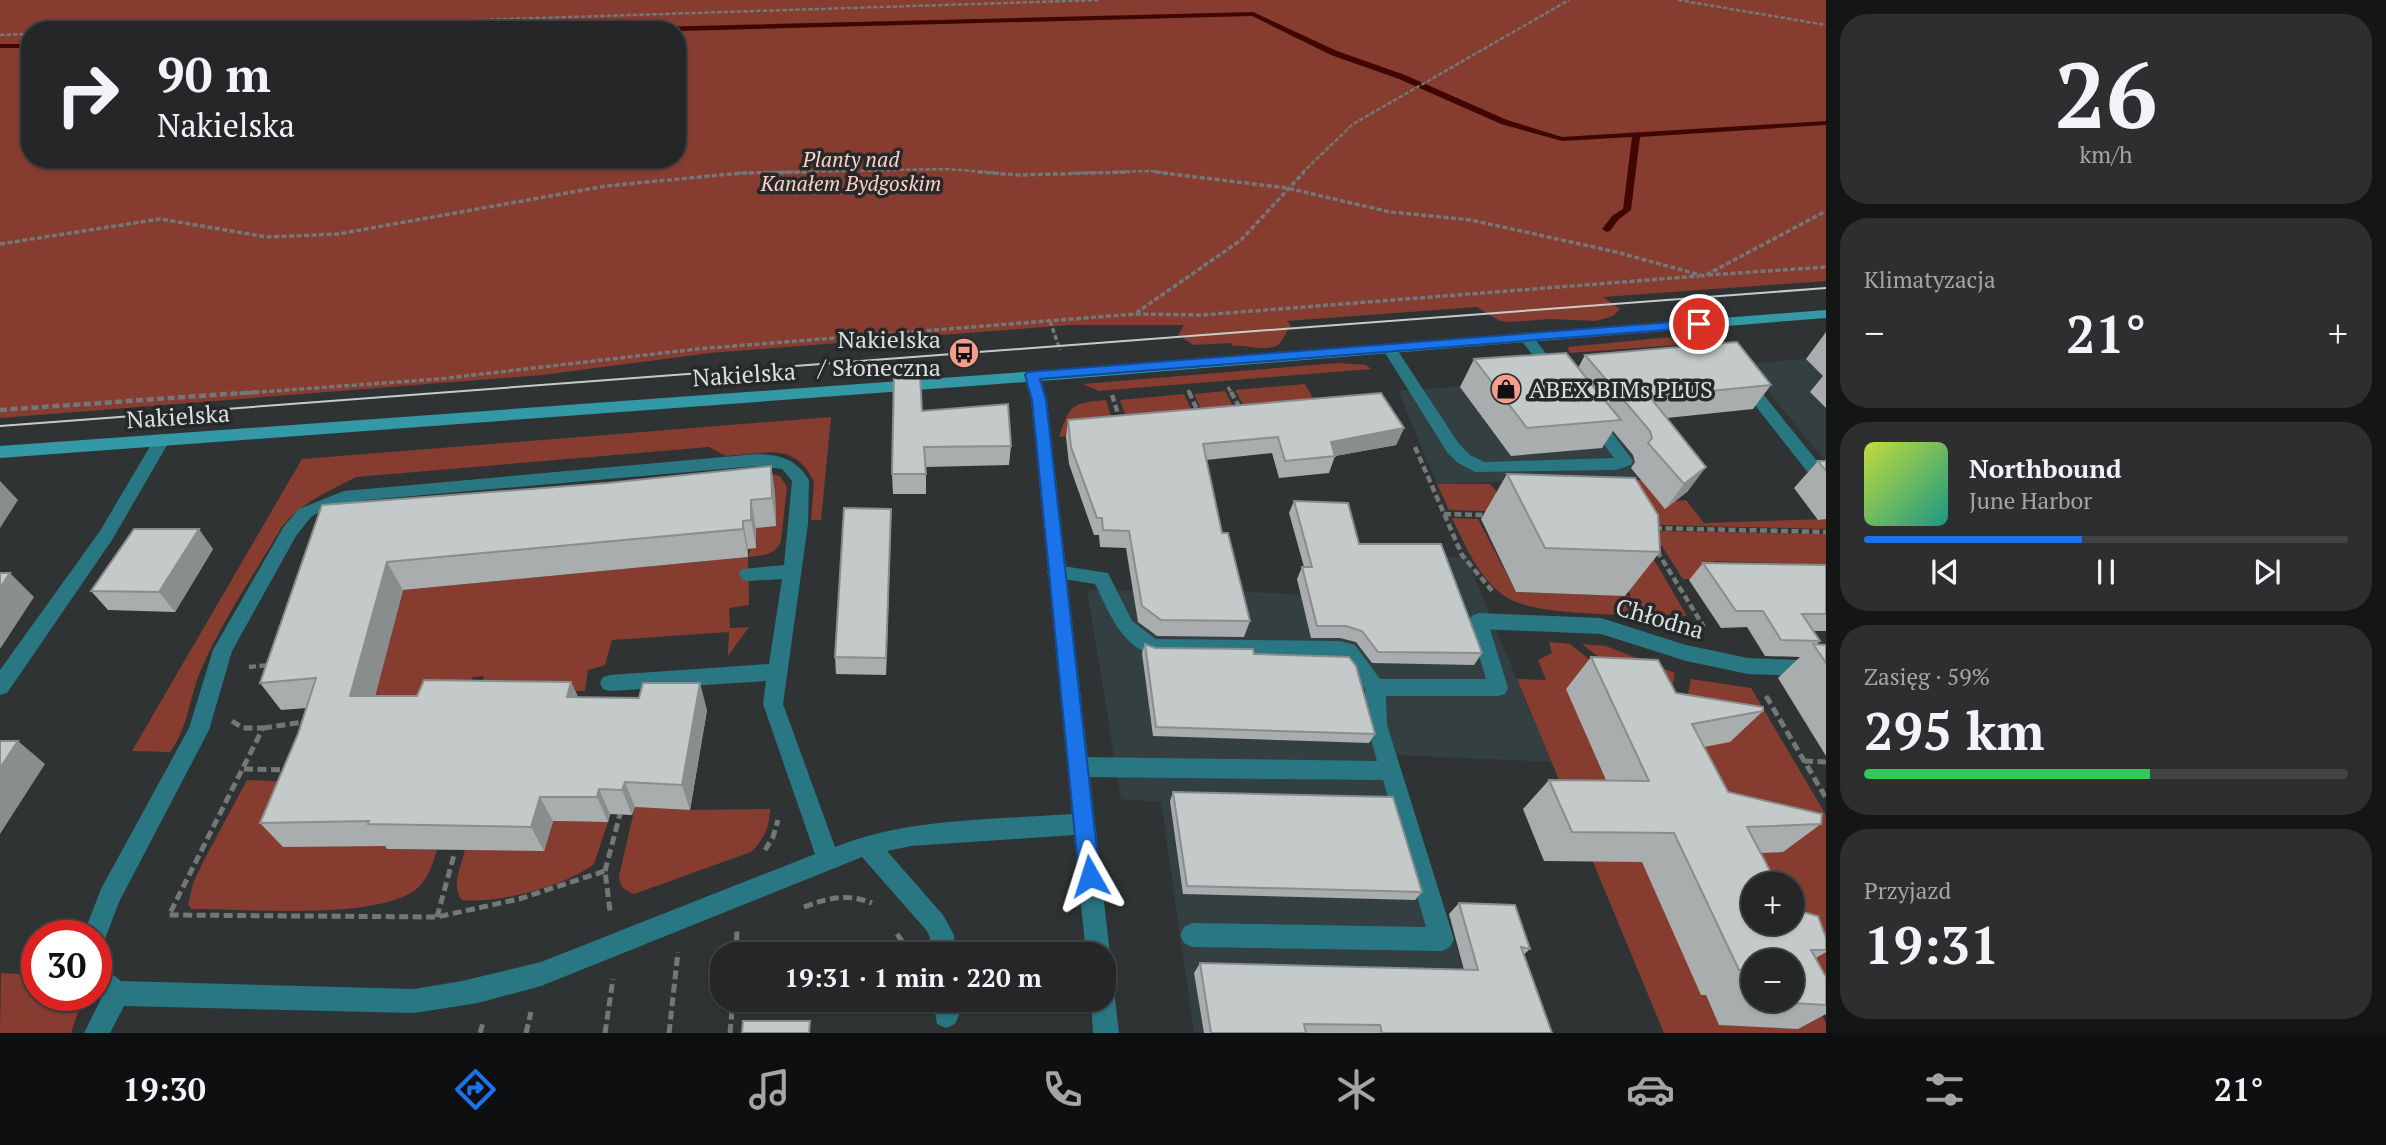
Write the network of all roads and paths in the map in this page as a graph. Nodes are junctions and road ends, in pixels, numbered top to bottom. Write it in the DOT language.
graph roads {
  1 [pos="1099,0"];
  2 [pos="1569,0"];
  3 [pos="1678,0"];
  4 [pos="446,21"];
  5 [pos="1826,25"];
  6 [pos="21,34"];
  7 [pos="0,35"];
  8 [pos="1287,188"];
  9 [pos="1826,211"];
  10 [pos="0,244"];
  11 [pos="1826,267"];
  12 [pos="1704,275"];
  13 [pos="1135,314"];
  14 [pos="1826,314"];
  15 [pos="1699,324"];
  16 [pos="1526,337"];
  17 [pos="1389,348"];
  18 [pos="1032,375"];
  19 [pos="1228,386"];
  20 [pos="1187,389"];
  21 [pos="1567,389"];
  22 [pos="1112,394"];
  23 [pos="1583,408"];
  24 [pos="0,410"];
  25 [pos="1246,420"];
  26 [pos="1204,424"];
  27 [pos="1124,431"];
  28 [pos="1411,438"];
  29 [pos="162,440"];
  30 [pos="0,452"];
  31 [pos="1826,484"];
  32 [pos="1444,514"];
  33 [pos="1496,515"];
  34 [pos="1642,527"];
  35 [pos="1826,533"];
  36 [pos="1657,550"];
  37 [pos="792,571"];
  38 [pos="1056,572"];
  39 [pos="748,574"];
  40 [pos="1495,593"];
  41 [pos="1717,660"];
  42 [pos="285,664"];
  43 [pos="1748,666"];
  44 [pos="237,668"];
  45 [pos="1826,669"];
  46 [pos="777,672"];
  47 [pos="610,684"];
  48 [pos="0,687"];
  49 [pos="1375,687"];
  50 [pos="306,715"];
  51 [pos="227,718"];
  52 [pos="263,728"];
  53 [pos="1804,761"];
  54 [pos="1826,762"];
  55 [pos="1079,767"];
  56 [pos="244,769"];
  57 [pos="303,770"];
  58 [pos="1391,771"];
  59 [pos="1826,798"];
  60 [pos="779,812"];
  61 [pos="620,814"];
  62 [pos="1084,824"];
  63 [pos="866,845"];
  64 [pos="758,854"];
  65 [pos="454,855"];
  66 [pos="828,859"];
  67 [pos="606,871"];
  68 [pos="875,904"];
  69 [pos="624,906"];
  70 [pos="611,911"];
  71 [pos="794,911"];
  72 [pos="600,915"];
  73 [pos="437,917"];
  74 [pos="683,917"];
  75 [pos="101,920"];
  76 [pos="892,925"];
  77 [pos="748,929"];
  78 [pos="737,933"];
  79 [pos="1192,935"];
  80 [pos="903,942"];
  81 [pos="942,942"];
  82 [pos="1097,942"];
  83 [pos="618,943"];
  84 [pos="112,989"];
  85 [pos="117,993"];
  86 [pos="732,1012"];
  87 [pos="1104,1012"];
  88 [pos="97,1033"];
  89 [pos="605,1033"];
  90 [pos="668,1033"];
  91 [pos="730,1033"];
  92 [pos="1106,1033"];
  1 -- 4 [label="path"];
  2 -- 8 [label="path"];
  3 -- 5 [label="path"];
  6 -- 7 [label="path"];
  8 -- 10 [label="path"];
  8 -- 12 [label="path"];
  8 -- 13 [label="path"];
  9 -- 12 [label="path"];
  11 -- 12 [label="path"];
  12 -- 13 [label="path"];
  13 -- 24 [label="path"];
  14 -- 15 [label="main road, Nakielska"];
  15 -- 16 [label="main road, Nakielska"];
  15 -- 31 [label="street"];
  16 -- 17 [label="main road, Nakielska"];
  16 -- 21 [label="street"];
  17 -- 18 [label="main road, Nakielska"];
  17 -- 23 [label="street"];
  18 -- 29 [label="main road, Nakielska"];
  18 -- 38 [label="street"];
  19 -- 25 [label="path"];
  20 -- 26 [label="path"];
  22 -- 27 [label="path"];
  28 -- 32 [label="path"];
  29 -- 30 [label="main road, Nakielska"];
  29 -- 48 [label="street"];
  32 -- 33 [label="path"];
  32 -- 40 [label="path"];
  34 -- 35 [label="path"];
  36 -- 41 [label="path"];
  37 -- 39 [label="street"];
  37 -- 46 [label="street"];
  37 -- 75 [label="street"];
  38 -- 49 [label="street"];
  38 -- 55 [label="street"];
  41 -- 43 [label="street, Chłodna"];
  41 -- 49 [label="street, Chłodna"];
  42 -- 44 [label="path"];
  43 -- 45 [label="street, Chłodna"];
  43 -- 53 [label="path"];
  46 -- 47 [label="street"];
  46 -- 66 [label="street"];
  49 -- 58 [label="street"];
  50 -- 52 [label="path"];
  51 -- 52 [label="path"];
  52 -- 56 [label="path"];
  53 -- 54 [label="path"];
  53 -- 59 [label="path"];
  55 -- 58 [label="street"];
  55 -- 62 [label="street"];
  56 -- 57 [label="path"];
  56 -- 73 [label="path"];
  58 -- 79 [label="street"];
  60 -- 64 [label="path"];
  61 -- 67 [label="path"];
  62 -- 63 [label="street"];
  62 -- 82 [label="street"];
  63 -- 66 [label="street"];
  63 -- 81 [label="street"];
  65 -- 73 [label="path"];
  66 -- 74 [label="street"];
  67 -- 70 [label="path"];
  67 -- 73 [label="path"];
  68 -- 71 [label="path"];
  69 -- 70 [label="path"];
  70 -- 72 [label="path"];
  74 -- 83 [label="street"];
  74 -- 90 [label="path"];
  76 -- 80 [label="path"];
  77 -- 78 [label="path"];
  83 -- 85 [label="street"];
  83 -- 89 [label="path"];
  84 -- 85 [label="street"];
  85 -- 88 [label="street"];
  86 -- 91 [label="path"];
  87 -- 92 [label="street"];
}
